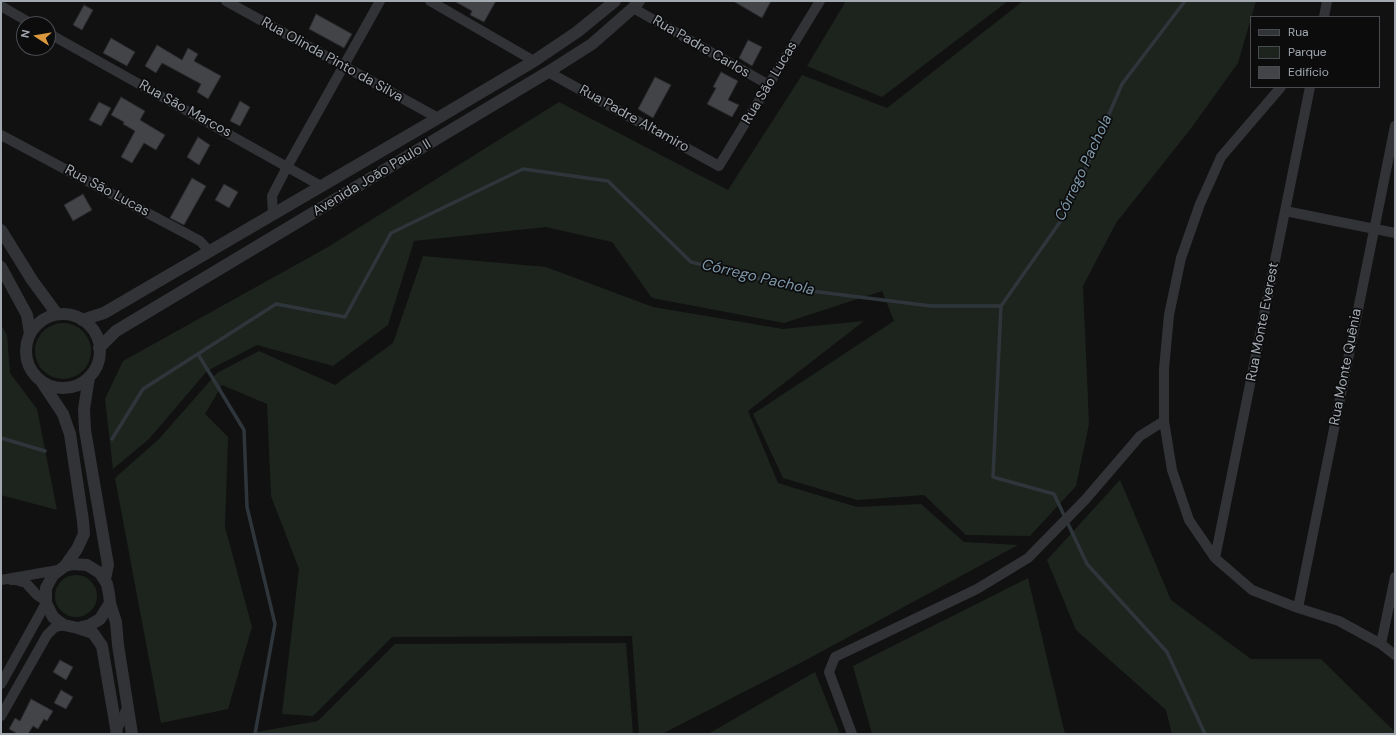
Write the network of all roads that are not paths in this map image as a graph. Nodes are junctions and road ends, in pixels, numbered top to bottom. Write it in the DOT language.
graph roads {
  1 [pos="226,1"];
  2 [pos="380,1"];
  3 [pos="430,1"];
  4 [pos="615,1"];
  5 [pos="820,1"];
  6 [pos="1327,1"];
  7 [pos="636,5"];
  8 [pos="1,6"];
  9 [pos="18,16"];
  10 [pos="1324,16"];
  11 [pos="56,37"];
  12 [pos="534,60"];
  13 [pos="343,66"];
  14 [pos="548,72"];
  15 [pos="769,85"];
  16 [pos="1280,88"];
  17 [pos="1310,88"];
  18 [pos="438,118"];
  19 [pos="1395,126"];
  20 [pos="1,135"];
  21 [pos="720,166"];
  22 [pos="287,167"];
  23 [pos="321,186"];
  24 [pos="1285,211"];
  25 [pos="273,215"];
  26 [pos="1374,229"];
  27 [pos="1,230"];
  28 [pos="283,231"];
  29 [pos="1395,233"];
  30 [pos="210,252"];
  31 [pos="1,267"];
  32 [pos="57,314"];
  33 [pos="82,320"];
  34 [pos="30,334"];
  35 [pos="99,348"];
  36 [pos="88,377"];
  37 [pos="41,380"];
  38 [pos="1164,421"];
  39 [pos="1215,558"];
  40 [pos="62,568"];
  41 [pos="1395,577"];
  42 [pos="105,579"];
  43 [pos="1,580"];
  44 [pos="46,602"];
  45 [pos="110,602"];
  46 [pos="1298,608"];
  47 [pos="64,625"];
  48 [pos="78,628"];
  49 [pos="1381,644"];
  50 [pos="1395,655"];
  51 [pos="1,684"];
  52 [pos="127,708"];
  53 [pos="1,716"];
  54 [pos="116,733"];
  55 [pos="132,734"];
  56 [pos="852,734"];
  1 -- 13 [label="street, Rua Olinda Pinto da Silva"];
  2 -- 13 [label="street"];
  3 -- 12 [label="street"];
  4 -- 12 [label="street, Avenida João Paulo II"];
  5 -- 15 [label="street, Rua São Lucas"];
  6 -- 10 [label="street"];
  7 -- 14 [label="street, Avenida João Paulo II"];
  7 -- 15 [label="street, Rua Padre Carlos"];
  8 -- 9 [label="street"];
  11 -- 22 [label="street, Rua São Marcos"];
  12 -- 14 [label="street"];
  12 -- 18 [label="street, Avenida João Paulo II"];
  13 -- 18 [label="street, Rua Olinda Pinto da Silva"];
  13 -- 22 [label="street"];
  14 -- 21 [label="street, Rua Padre Altamiro"];
  14 -- 28 [label="street, Avenida João Paulo II"];
  15 -- 21 [label="street, Rua São Lucas"];
  16 -- 38 [label="street"];
  17 -- 24 [label="street, Rua Monte Everest"];
  18 -- 23 [label="street, Avenida João Paulo II"];
  19 -- 26 [label="street, Rua Monte Quênia"];
  20 -- 30 [label="street, Rua São Lucas"];
  22 -- 23 [label="street, Rua São Marcos"];
  22 -- 25 [label="street"];
  23 -- 25 [label="street, Avenida João Paulo II"];
  24 -- 26 [label="street"];
  24 -- 39 [label="street, Rua Monte Everest"];
  25 -- 28 [label="street"];
  25 -- 30 [label="street, Avenida João Paulo II"];
  26 -- 29 [label="street"];
  26 -- 46 [label="street, Rua Monte Quênia"];
  27 -- 32 [label="street"];
  28 -- 35 [label="street, Avenida João Paulo II"];
  30 -- 33 [label="street, Avenida João Paulo II"];
  31 -- 34 [label="street"];
  32 -- 33 [label="street"];
  32 -- 34 [label="street"];
  33 -- 35 [label="street"];
  34 -- 37 [label="street"];
  35 -- 36 [label="street"];
  36 -- 37 [label="street"];
  36 -- 42 [label="street"];
  37 -- 40 [label="street"];
  38 -- 39 [label="street"];
  38 -- 56 [label="street"];
  39 -- 46 [label="street"];
  40 -- 42 [label="street"];
  40 -- 43 [label="street"];
  40 -- 44 [label="street"];
  41 -- 49 [label="street"];
  42 -- 45 [label="street"];
  43 -- 44 [label="street"];
  44 -- 47 [label="street"];
  44 -- 51 [label="street"];
  45 -- 48 [label="street"];
  45 -- 52 [label="street"];
  46 -- 49 [label="street"];
  47 -- 48 [label="street"];
  47 -- 53 [label="street"];
  48 -- 54 [label="street"];
  49 -- 50 [label="street"];
  52 -- 54 [label="street"];
  52 -- 55 [label="street"];
}
